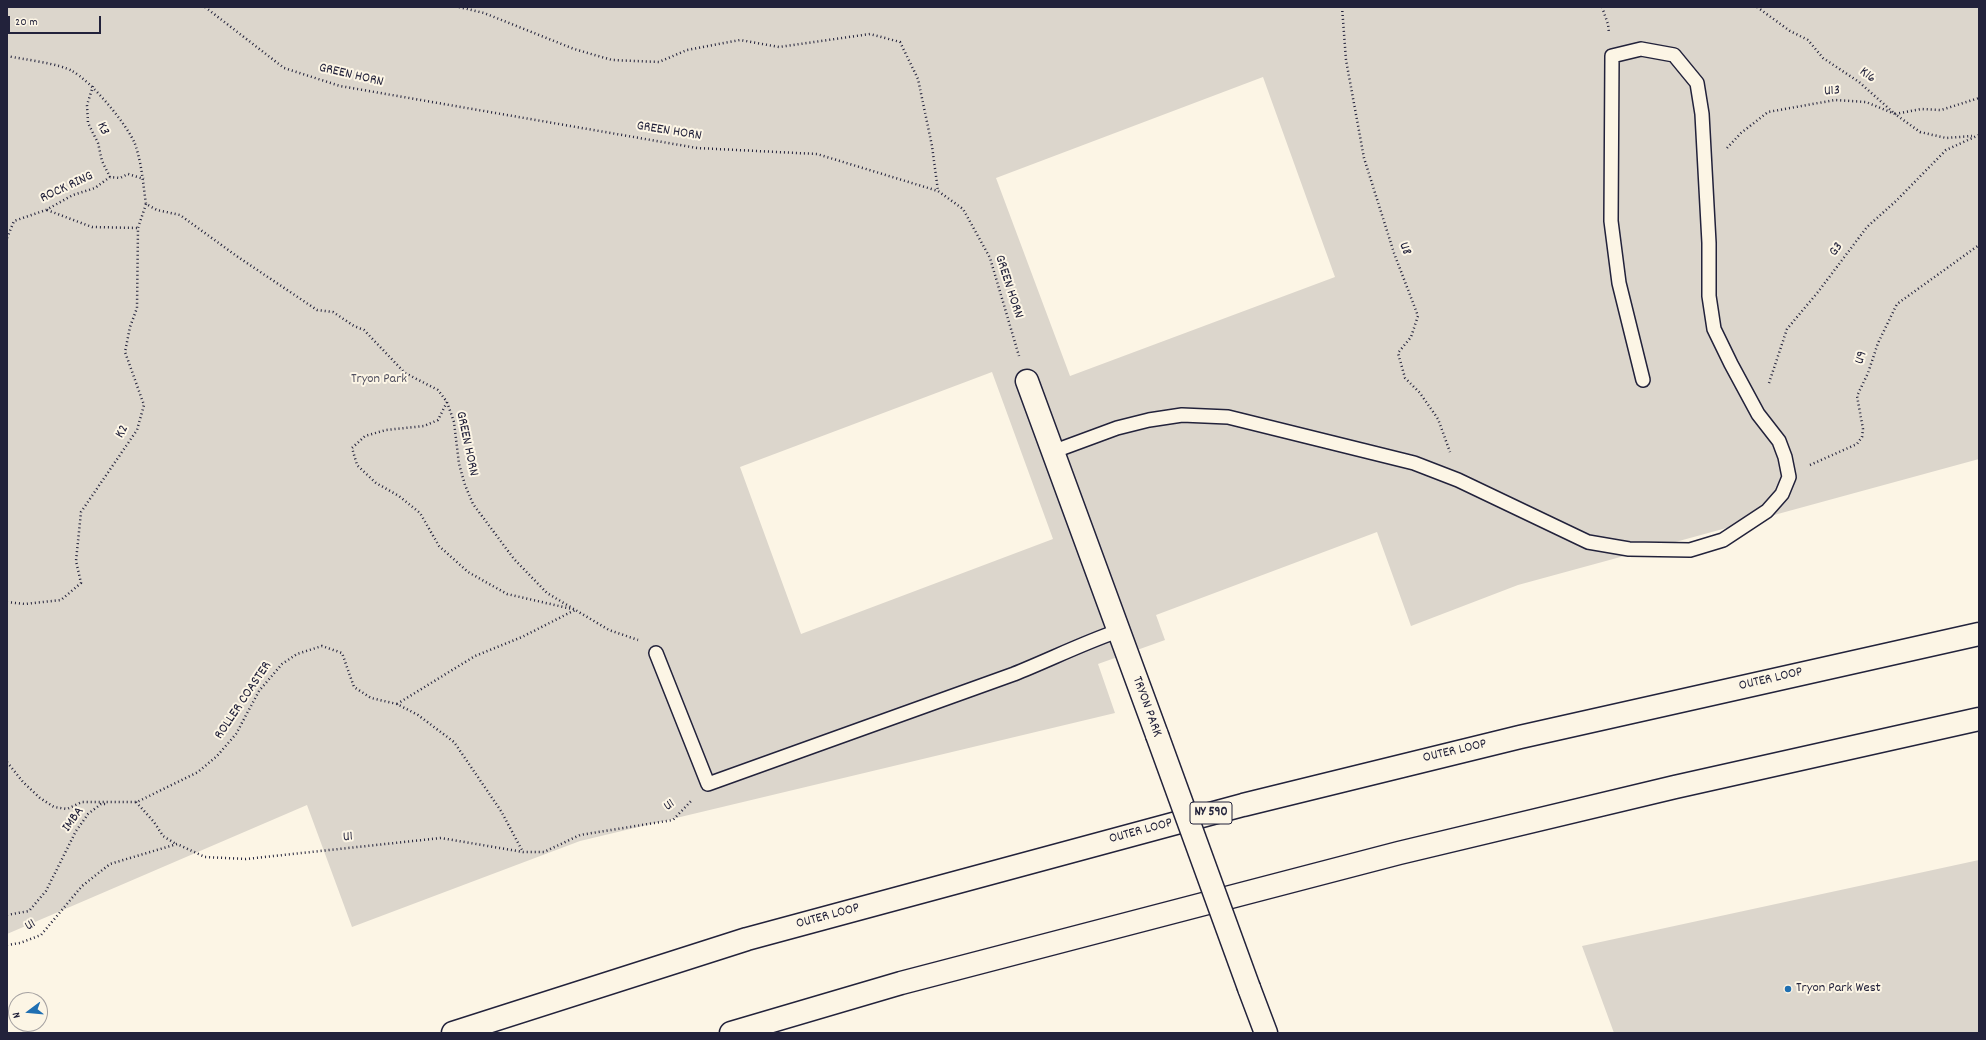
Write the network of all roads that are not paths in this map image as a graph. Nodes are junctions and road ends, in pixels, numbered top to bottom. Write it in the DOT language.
graph roads {
  1 [pos="1643,380"];
  2 [pos="1027,381"];
  3 [pos="1052,452"];
  4 [pos="1118,631"];
  5 [pos="1979,634"];
  6 [pos="656,654"];
  7 [pos="1979,719"];
  8 [pos="453,1033"];
  9 [pos="731,1033"];
  10 [pos="1266,1033"];
  1 -- 3 [label="lane"];
  2 -- 3 [label="main road, TRYON PARK"];
  3 -- 4 [label="main road, TRYON PARK"];
  4 -- 6 [label="lane"];
  4 -- 10 [label="main road, TRYON PARK, bridge"];
  5 -- 8 [label="main road, OUTER LOOP / NY 590"];
  7 -- 9 [label="main road"];
}
